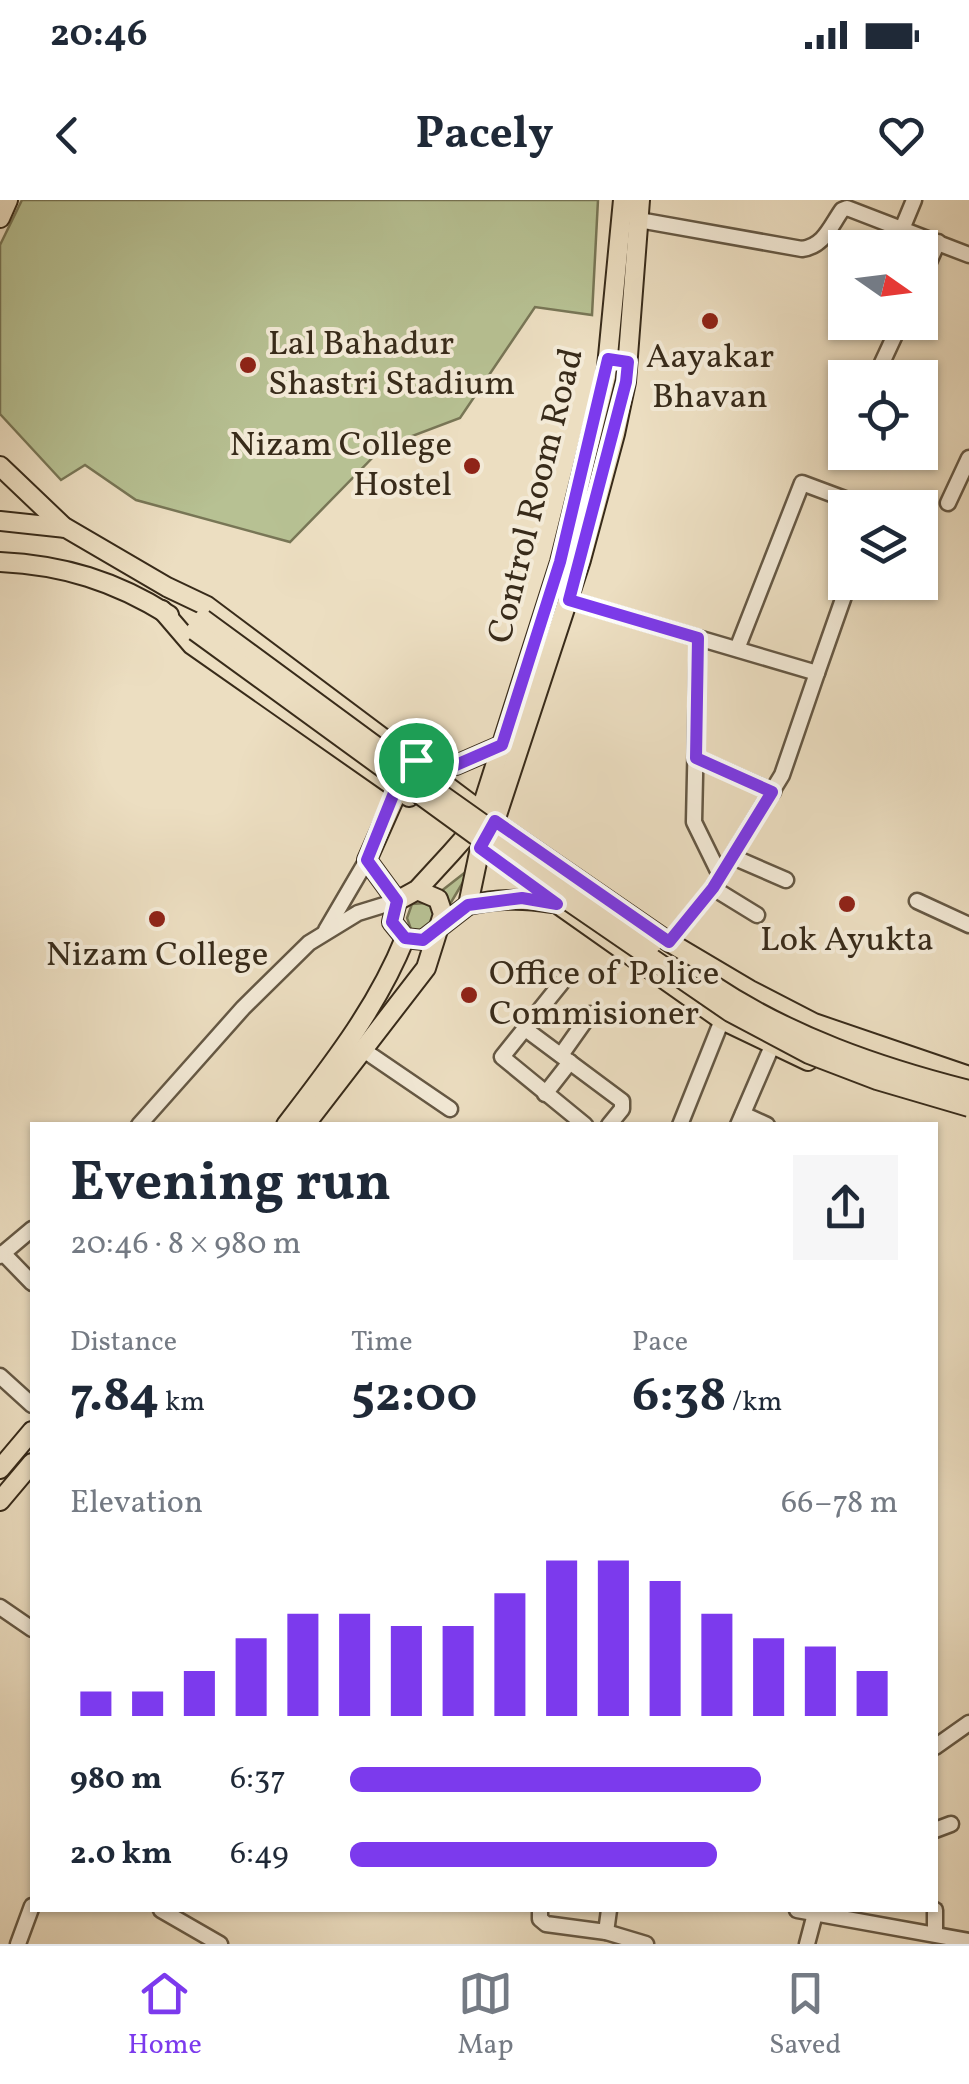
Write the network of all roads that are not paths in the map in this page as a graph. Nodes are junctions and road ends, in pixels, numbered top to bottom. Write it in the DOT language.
graph roads {
  1 [pos="8,200"];
  2 [pos="623,200"];
  3 [pos="640,200"];
  4 [pos="914,200"];
  5 [pos="0,218"];
  6 [pos="639,220"];
  7 [pos="902,229"];
  8 [pos="938,242"];
  9 [pos="969,255"];
  10 [pos="608,359"];
  11 [pos="628,362"];
  12 [pos="969,458"];
  13 [pos="0,466"];
  14 [pos="828,492"];
  15 [pos="948,504"];
  16 [pos="0,521"];
  17 [pos="66,528"];
  18 [pos="0,562"];
  19 [pos="167,587"];
  20 [pos="569,600"];
  21 [pos="843,600"];
  22 [pos="162,610"];
  23 [pos="199,624"];
  24 [pos="698,638"];
  25 [pos="737,649"];
  26 [pos="817,673"];
  27 [pos="502,745"];
  28 [pos="696,758"];
  29 [pos="416,760"];
  30 [pos="396,788"];
  31 [pos="772,792"];
  32 [pos="488,816"];
  33 [pos="473,842"];
  34 [pos="734,856"];
  35 [pos="367,860"];
  36 [pos="786,880"];
  37 [pos="716,882"];
  38 [pos="417,890"];
  39 [pos="917,900"];
  40 [pos="397,901"];
  41 [pos="557,904"];
  42 [pos="468,905"];
  43 [pos="757,915"];
  44 [pos="969,925"];
  45 [pos="441,928"];
  46 [pos="326,931"];
  47 [pos="405,938"];
  48 [pos="669,942"];
  49 [pos="563,981"];
  50 [pos="590,1014"];
  51 [pos="722,1020"];
  52 [pos="524,1028"];
  53 [pos="772,1046"];
  54 [pos="362,1049"];
  55 [pos="565,1059"];
  56 [pos="969,1075"];
  57 [pos="969,1090"];
  58 [pos="545,1094"];
  59 [pos="969,1107"];
  60 [pos="450,1109"];
  61 [pos="969,1116"];
  62 [pos="740,1119"];
  63 [pos="142,1122"];
  64 [pos="288,1122"];
  65 [pos="307,1122"];
  66 [pos="581,1122"];
  67 [pos="611,1122"];
  68 [pos="681,1122"];
  69 [pos="30,1231"];
  70 [pos="1,1254"];
  71 [pos="30,1281"];
  72 [pos="0,1376"];
  73 [pos="30,1403"];
  74 [pos="30,1433"];
  75 [pos="30,1466"];
  76 [pos="0,1469"];
  77 [pos="0,1501"];
  78 [pos="0,1607"];
  79 [pos="30,1628"];
  80 [pos="969,1723"];
  81 [pos="938,1744"];
  82 [pos="951,1824"];
  83 [pos="938,1829"];
  84 [pos="30,1911"];
  85 [pos="164,1912"];
  86 [pos="540,1912"];
  87 [pos="610,1912"];
  88 [pos="815,1912"];
  89 [pos="934,1912"];
  90 [pos="839,1914"];
  91 [pos="606,1932"];
  92 [pos="935,1934"];
  93 [pos="969,1941"];
  94 [pos="18,1944"];
  95 [pos="220,1944"];
  96 [pos="646,1944"];
  97 [pos="807,1944"];
  1 -- 5 [label="main road"];
  2 -- 10 [label="main road, Control Room Road"];
  3 -- 6 [label="main road, Control Room Road"];
  4 -- 7 [label="street"];
  6 -- 7 [label="street"];
  6 -- 11 [label="main road, Control Room Road"];
  8 -- 9 [label="street"];
  10 -- 11 [label="main road"];
  10 -- 27 [label="main road, Control Room Road"];
  11 -- 20 [label="main road, Control Room Road"];
  12 -- 15 [label="street"];
  13 -- 17 [label="main road"];
  14 -- 25 [label="street"];
  16 -- 17 [label="main road"];
  17 -- 19 [label="main road"];
  18 -- 22 [label="main road"];
  19 -- 23 [label="main road"];
  19 -- 29 [label="main road"];
  20 -- 24 [label="street"];
  20 -- 32 [label="main road, Control Room Road"];
  21 -- 26 [label="street"];
  22 -- 23 [label="main road"];
  22 -- 30 [label="main road"];
  23 -- 57 [label="main road, bridge"];
  23 -- 59 [label="main road, bridge"];
  24 -- 25 [label="street"];
  24 -- 28 [label="street"];
  25 -- 26 [label="street"];
  26 -- 31 [label="street"];
  27 -- 29 [label="main road"];
  27 -- 32 [label="main road, Control Room Road"];
  28 -- 31 [label="street"];
  28 -- 37 [label="street"];
  29 -- 30 [label="main road"];
  29 -- 32 [label="main road"];
  30 -- 33 [label="main road"];
  30 -- 35 [label="main road"];
  31 -- 34 [label="street"];
  32 -- 33 [label="main road"];
  32 -- 48 [label="main road"];
  33 -- 38 [label="main road"];
  33 -- 41 [label="main road"];
  33 -- 42 [label="main road"];
  34 -- 36 [label="street"];
  34 -- 37 [label="street"];
  35 -- 40 [label="main road"];
  35 -- 46 [label="street"];
  37 -- 43 [label="street"];
  37 -- 48 [label="street"];
  38 -- 40 [label="main road"];
  38 -- 45 [label="main road"];
  39 -- 44 [label="street"];
  40 -- 46 [label="street"];
  40 -- 47 [label="main road"];
  41 -- 42 [label="main road"];
  41 -- 51 [label="main road"];
  42 -- 45 [label="main road"];
  45 -- 47 [label="main road"];
  45 -- 54 [label="main road"];
  46 -- 63 [label="street"];
  47 -- 64 [label="main road"];
  48 -- 56 [label="main road"];
  49 -- 52 [label="street"];
  50 -- 55 [label="street"];
  51 -- 53 [label="main road"];
  51 -- 68 [label="street"];
  52 -- 55 [label="street"];
  52 -- 58 [label="street"];
  53 -- 61 [label="main road"];
  53 -- 62 [label="street"];
  54 -- 60 [label="street"];
  54 -- 65 [label="main road"];
  55 -- 58 [label="street"];
  55 -- 67 [label="street"];
  58 -- 66 [label="street"];
  69 -- 70 [label="street"];
  70 -- 71 [label="street"];
  72 -- 73 [label="street"];
  74 -- 76 [label="main road"];
  75 -- 77 [label="main road"];
  78 -- 79 [label="street"];
  80 -- 81 [label="street"];
  82 -- 83 [label="street"];
  84 -- 94 [label="street"];
  85 -- 95 [label="street"];
  86 -- 91 [label="street"];
  87 -- 91 [label="street"];
  88 -- 90 [label="street"];
  88 -- 97 [label="street"];
  89 -- 92 [label="street"];
  90 -- 92 [label="street"];
  91 -- 96 [label="street"];
  92 -- 93 [label="street"];
}
